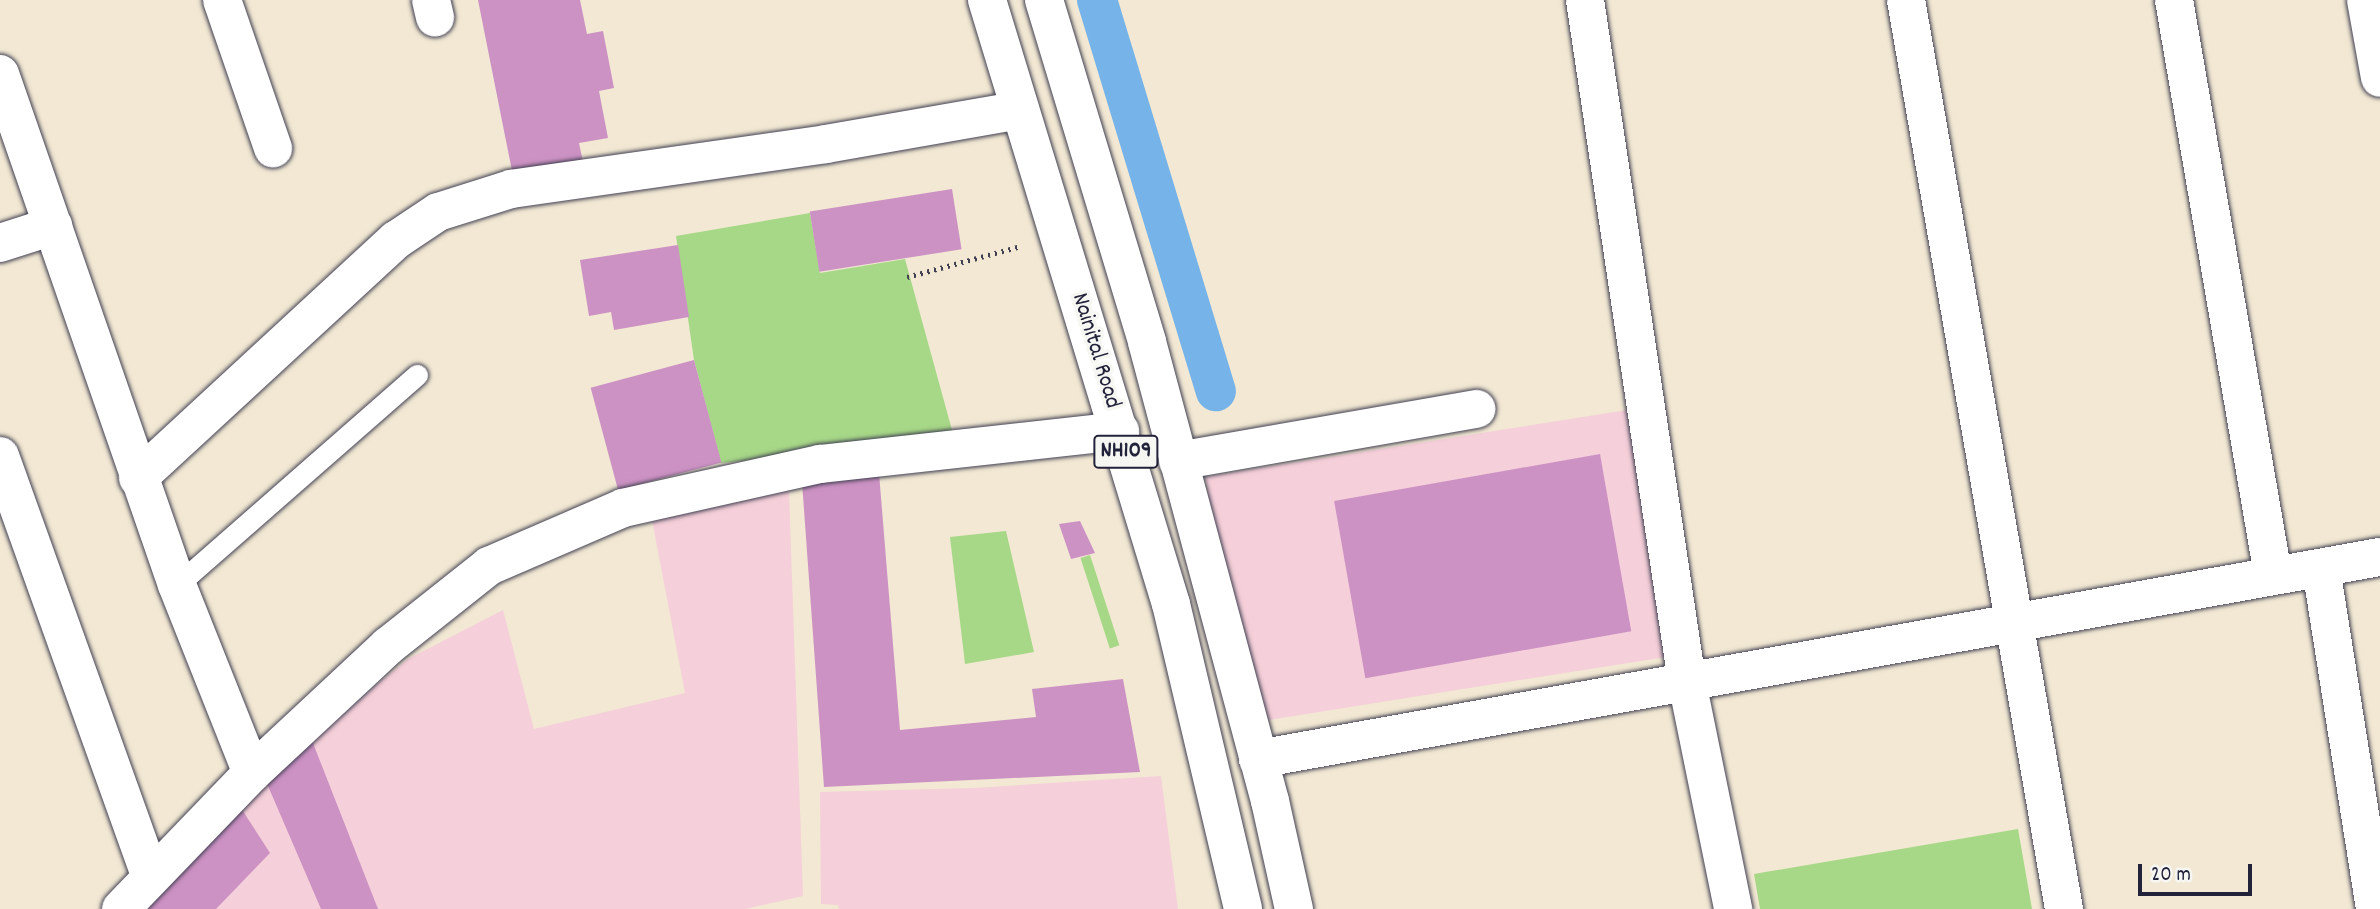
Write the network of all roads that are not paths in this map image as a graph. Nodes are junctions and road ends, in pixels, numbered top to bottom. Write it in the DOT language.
graph roads {
  1 [pos="222,0"];
  2 [pos="987,0"];
  3 [pos="1044,0"];
  4 [pos="1584,0"];
  5 [pos="1906,0"];
  6 [pos="2174,0"];
  7 [pos="2366,0"];
  8 [pos="2380,73"];
  9 [pos="0,74"];
  10 [pos="1020,110"];
  11 [pos="272,148"];
  12 [pos="53,226"];
  13 [pos="0,243"];
  14 [pos="417,375"];
  15 [pos="1476,409"];
  16 [pos="1167,420"];
  17 [pos="1120,431"];
  18 [pos="0,456"];
  19 [pos="1178,461"];
  20 [pos="1132,472"];
  21 [pos="138,478"];
  22 [pos="1193,518"];
  23 [pos="1149,530"];
  24 [pos="2380,557"];
  25 [pos="2321,568"];
  26 [pos="2273,575"];
  27 [pos="177,585"];
  28 [pos="2012,622"];
  29 [pos="1687,682"];
  30 [pos="1258,760"];
  31 [pos="252,773"];
  32 [pos="151,877"];
  33 [pos="121,909"];
  34 [pos="1243,909"];
  35 [pos="1294,909"];
  36 [pos="1733,909"];
  37 [pos="2064,909"];
  38 [pos="2375,909"];
  1 -- 11 [label="main road"];
  2 -- 10 [label="main road, Nainital Road / NH109"];
  3 -- 16 [label="main road, Nainital Road / NH109"];
  4 -- 29 [label="main road"];
  5 -- 28 [label="main road"];
  6 -- 26 [label="main road"];
  7 -- 8 [label="main road"];
  9 -- 12 [label="main road"];
  10 -- 17 [label="main road, Nainital Road / NH109"];
  10 -- 21 [label="main road"];
  12 -- 13 [label="main road"];
  12 -- 21 [label="main road"];
  14 -- 27 [label="lane"];
  15 -- 19 [label="main road"];
  16 -- 17 [label="main road"];
  16 -- 19 [label="main road, Nainital Road / NH109"];
  17 -- 20 [label="main road, Nainital Road / NH109"];
  17 -- 31 [label="main road"];
  18 -- 32 [label="main road"];
  19 -- 20 [label="main road"];
  19 -- 22 [label="main road, Nainital Road / NH109"];
  20 -- 23 [label="main road, Nainital Road / NH109"];
  21 -- 27 [label="main road"];
  22 -- 23 [label="main road"];
  22 -- 30 [label="main road, Nainital Road / NH109"];
  23 -- 34 [label="main road, Nainital Road / NH109"];
  24 -- 25 [label="main road"];
  25 -- 26 [label="main road"];
  25 -- 38 [label="main road"];
  26 -- 28 [label="main road"];
  27 -- 31 [label="main road"];
  28 -- 29 [label="main road"];
  28 -- 37 [label="main road"];
  29 -- 30 [label="main road"];
  29 -- 36 [label="main road"];
  30 -- 35 [label="main road, Nainital Road / NH109"];
  31 -- 32 [label="main road"];
  32 -- 33 [label="main road"];
}
